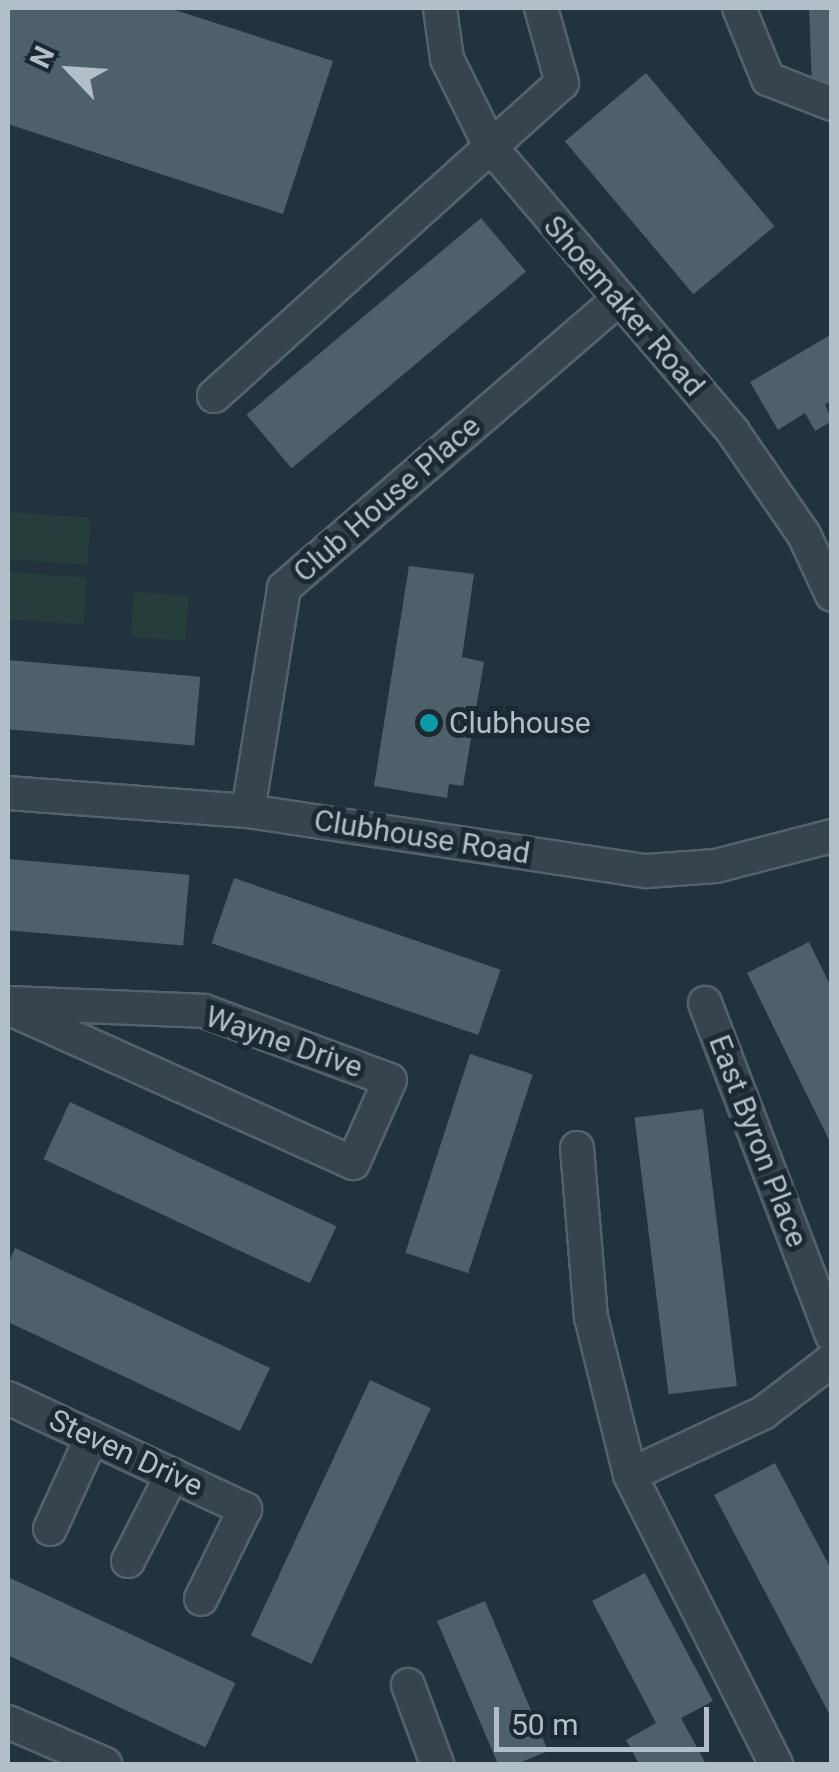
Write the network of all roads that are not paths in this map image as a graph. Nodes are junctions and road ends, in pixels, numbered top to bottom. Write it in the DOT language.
graph roads {
  1 [pos="440,8"];
  2 [pos="541,8"];
  3 [pos="739,11"];
  4 [pos="832,104"];
  5 [pos="490,146"];
  6 [pos="616,301"];
  7 [pos="214,396"];
  8 [pos="832,596"];
  9 [pos="8,793"];
  10 [pos="248,811"];
  11 [pos="832,836"];
  12 [pos="705,1003"];
  13 [pos="8,1005"];
  14 [pos="577,1148"];
  15 [pos="832,1336"];
  16 [pos="832,1360"];
  17 [pos="9,1404"];
  18 [pos="92,1437"];
  19 [pos="172,1475"];
  20 [pos="630,1475"];
  21 [pos="50,1529"];
  22 [pos="128,1560"];
  23 [pos="201,1599"];
  24 [pos="408,1686"];
  25 [pos="8,1722"];
  26 [pos="52,1755"];
  27 [pos="105,1764"];
  28 [pos="437,1764"];
  29 [pos="776,1764"];
  1 -- 5 [label="street, Shoemaker Road"];
  2 -- 5 [label="street"];
  3 -- 4 [label="street"];
  5 -- 6 [label="street, Shoemaker Road"];
  5 -- 7 [label="street"];
  6 -- 8 [label="street, Shoemaker Road"];
  6 -- 10 [label="street, Club House Place"];
  9 -- 10 [label="street, Clubhouse Road"];
  10 -- 11 [label="street, Clubhouse Road"];
  12 -- 15 [label="street, East Byron Place"];
  13 -- 13 [label="street, Wayne Drive"];
  14 -- 20 [label="street"];
  16 -- 20 [label="street"];
  17 -- 18 [label="street, Steven Drive"];
  18 -- 19 [label="street, Steven Drive"];
  18 -- 21 [label="street"];
  19 -- 22 [label="street"];
  19 -- 23 [label="street, Steven Drive"];
  20 -- 29 [label="street"];
  24 -- 28 [label="street"];
  25 -- 26 [label="street"];
  26 -- 27 [label="street"];
}
